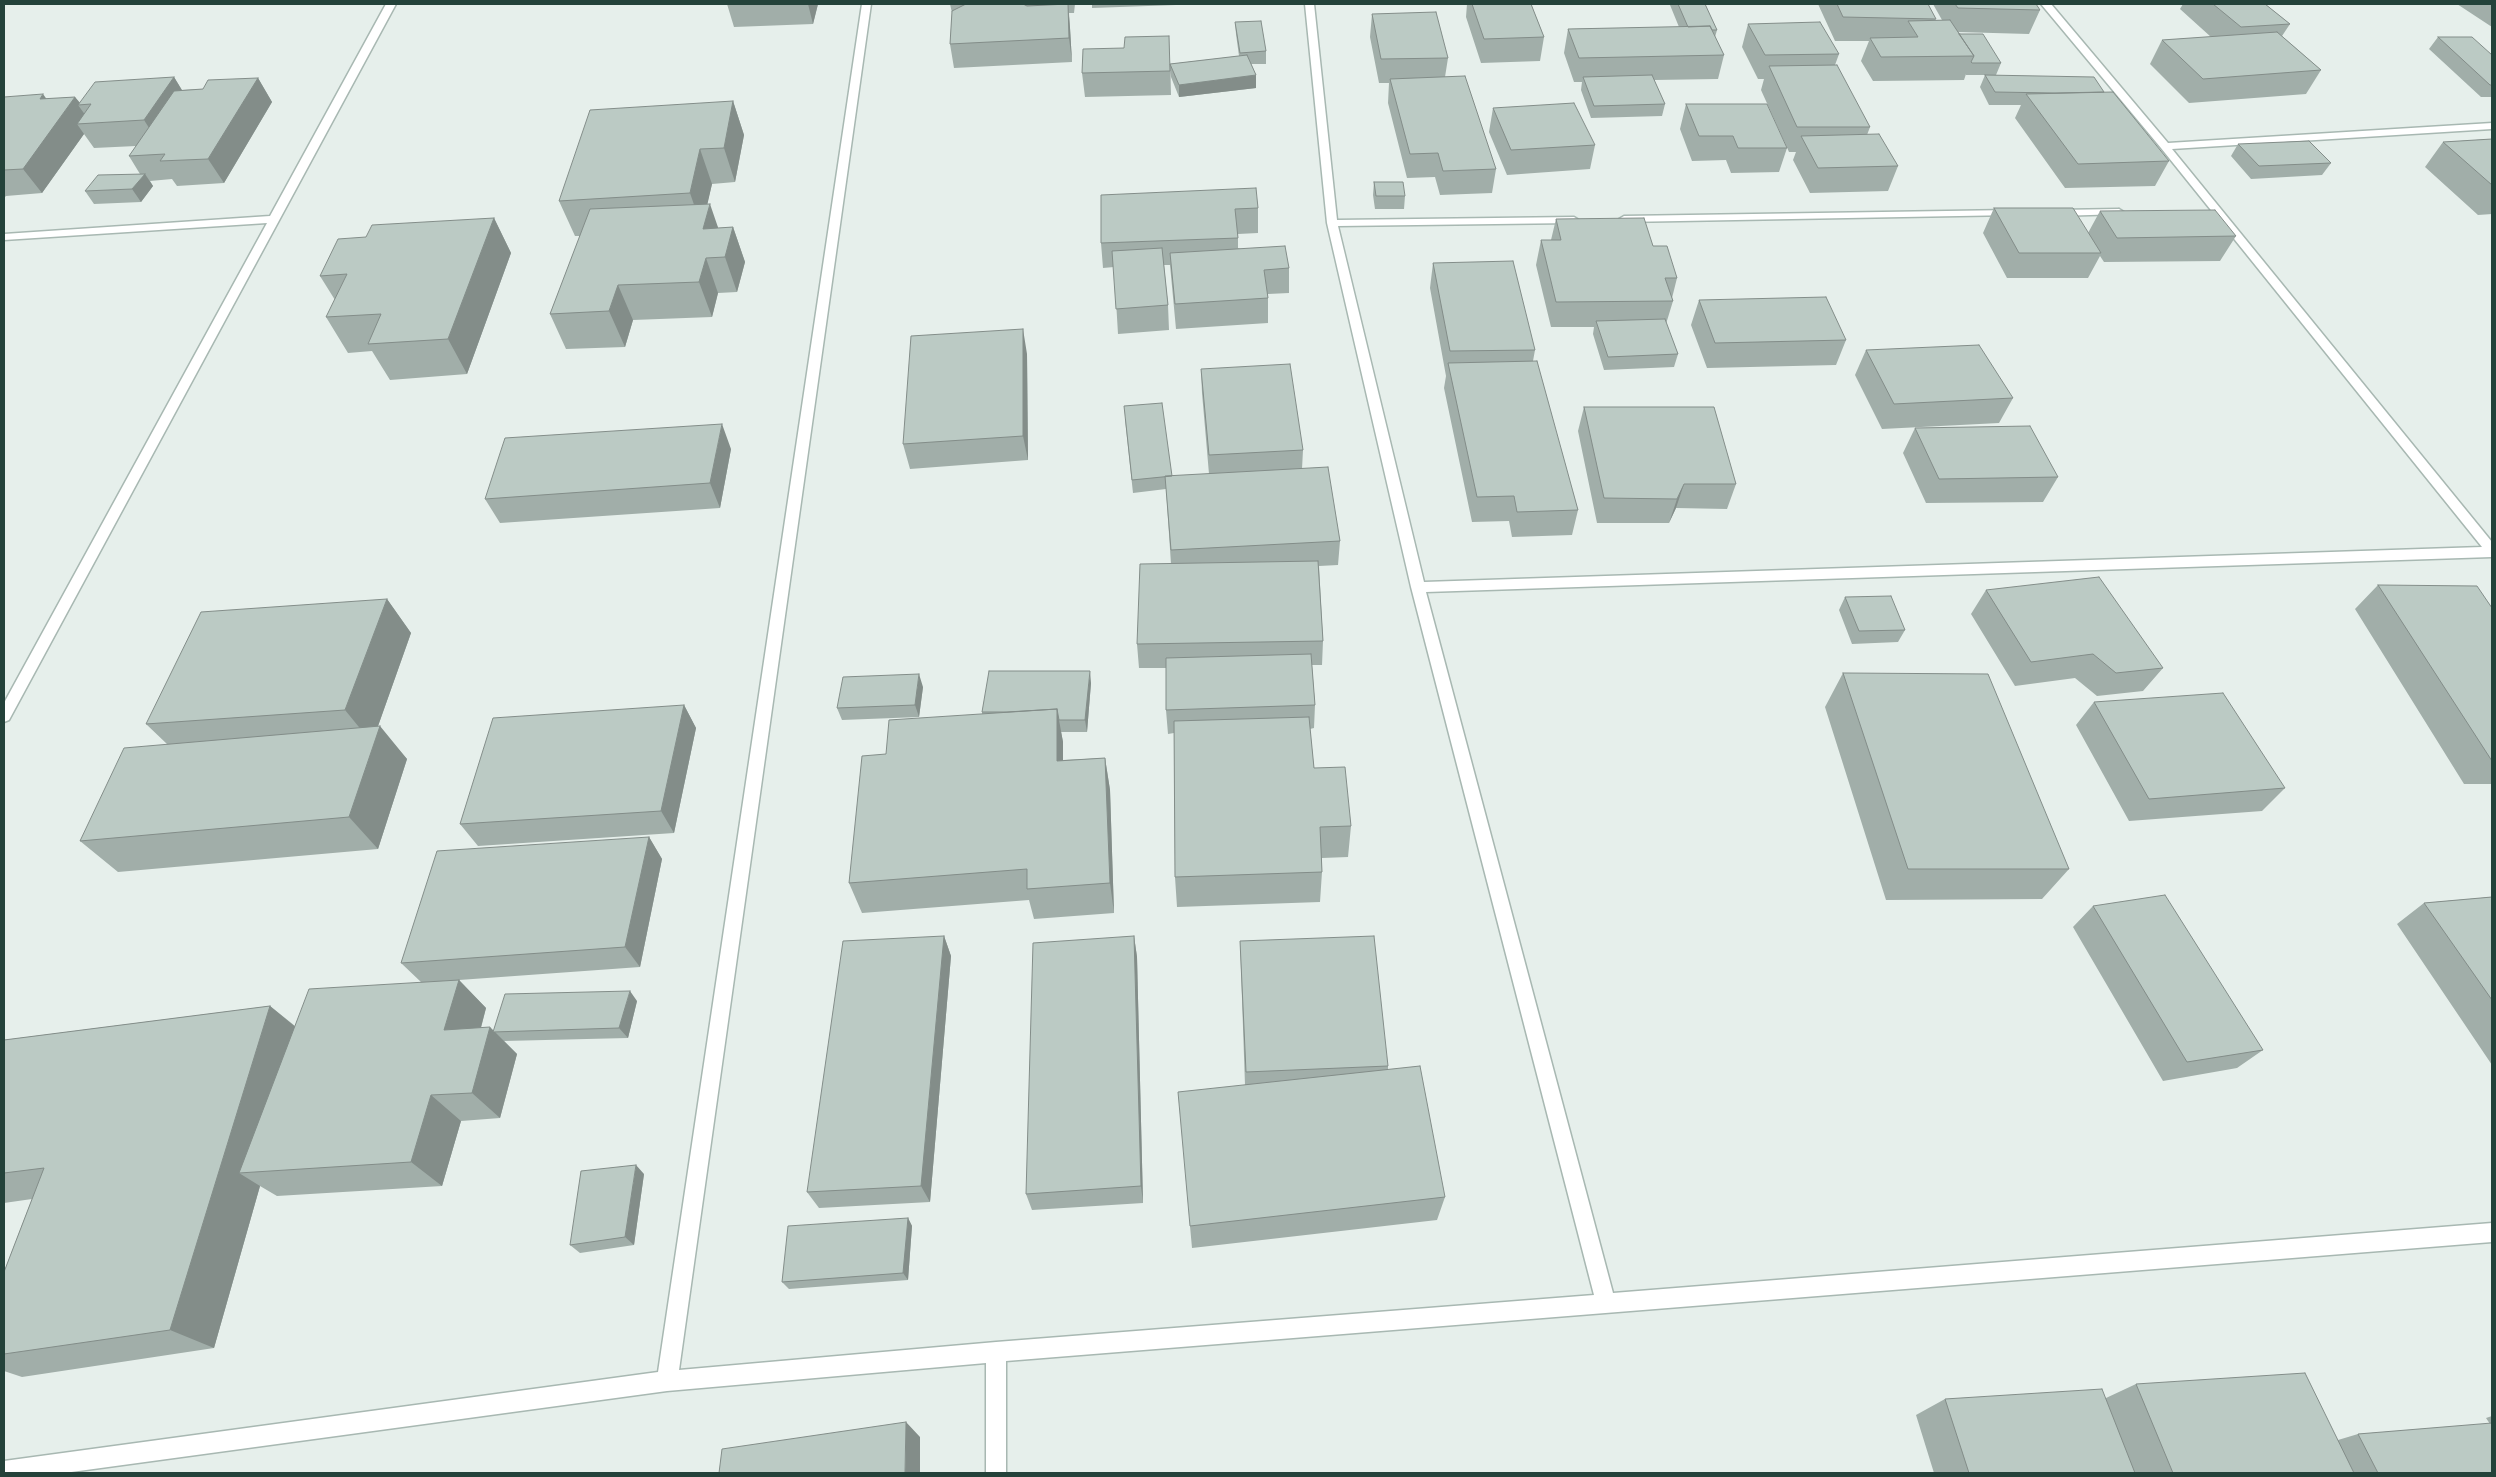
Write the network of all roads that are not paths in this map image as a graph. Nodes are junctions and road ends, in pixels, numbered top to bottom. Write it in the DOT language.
graph roads {
  1 [pos="390,4"];
  2 [pos="866,4"];
  3 [pos="1309,4"];
  4 [pos="2046,4"];
  5 [pos="2492,126"];
  6 [pos="2165,146"];
  7 [pos="2126,212"];
  8 [pos="2027,213"];
  9 [pos="2047,213"];
  10 [pos="272,219"];
  11 [pos="1590,219"];
  12 [pos="1610,219"];
  13 [pos="1332,223"];
  14 [pos="4,237"];
  15 [pos="2492,552"];
  16 [pos="1418,587"];
  17 [pos="4,716"];
  18 [pos="2492,1233"];
  19 [pos="1606,1305"];
  20 [pos="996,1352"];
  21 [pos="667,1381"];
  22 [pos="4,1471"];
  23 [pos="996,1473"];
  1 -- 10 [label="street"];
  2 -- 21 [label="street"];
  3 -- 13 [label="street"];
  4 -- 6 [label="street"];
  5 -- 6 [label="street"];
  6 -- 15 [label="street"];
  7 -- 9 [label="street"];
  8 -- 12 [label="street"];
  10 -- 14 [label="street"];
  10 -- 17 [label="street"];
  11 -- 13 [label="street"];
  13 -- 16 [label="street"];
  15 -- 16 [label="street"];
  16 -- 19 [label="street"];
  18 -- 19 [label="street"];
  19 -- 20 [label="street"];
  20 -- 21 [label="street"];
  20 -- 23 [label="street"];
  21 -- 22 [label="street"];
}
